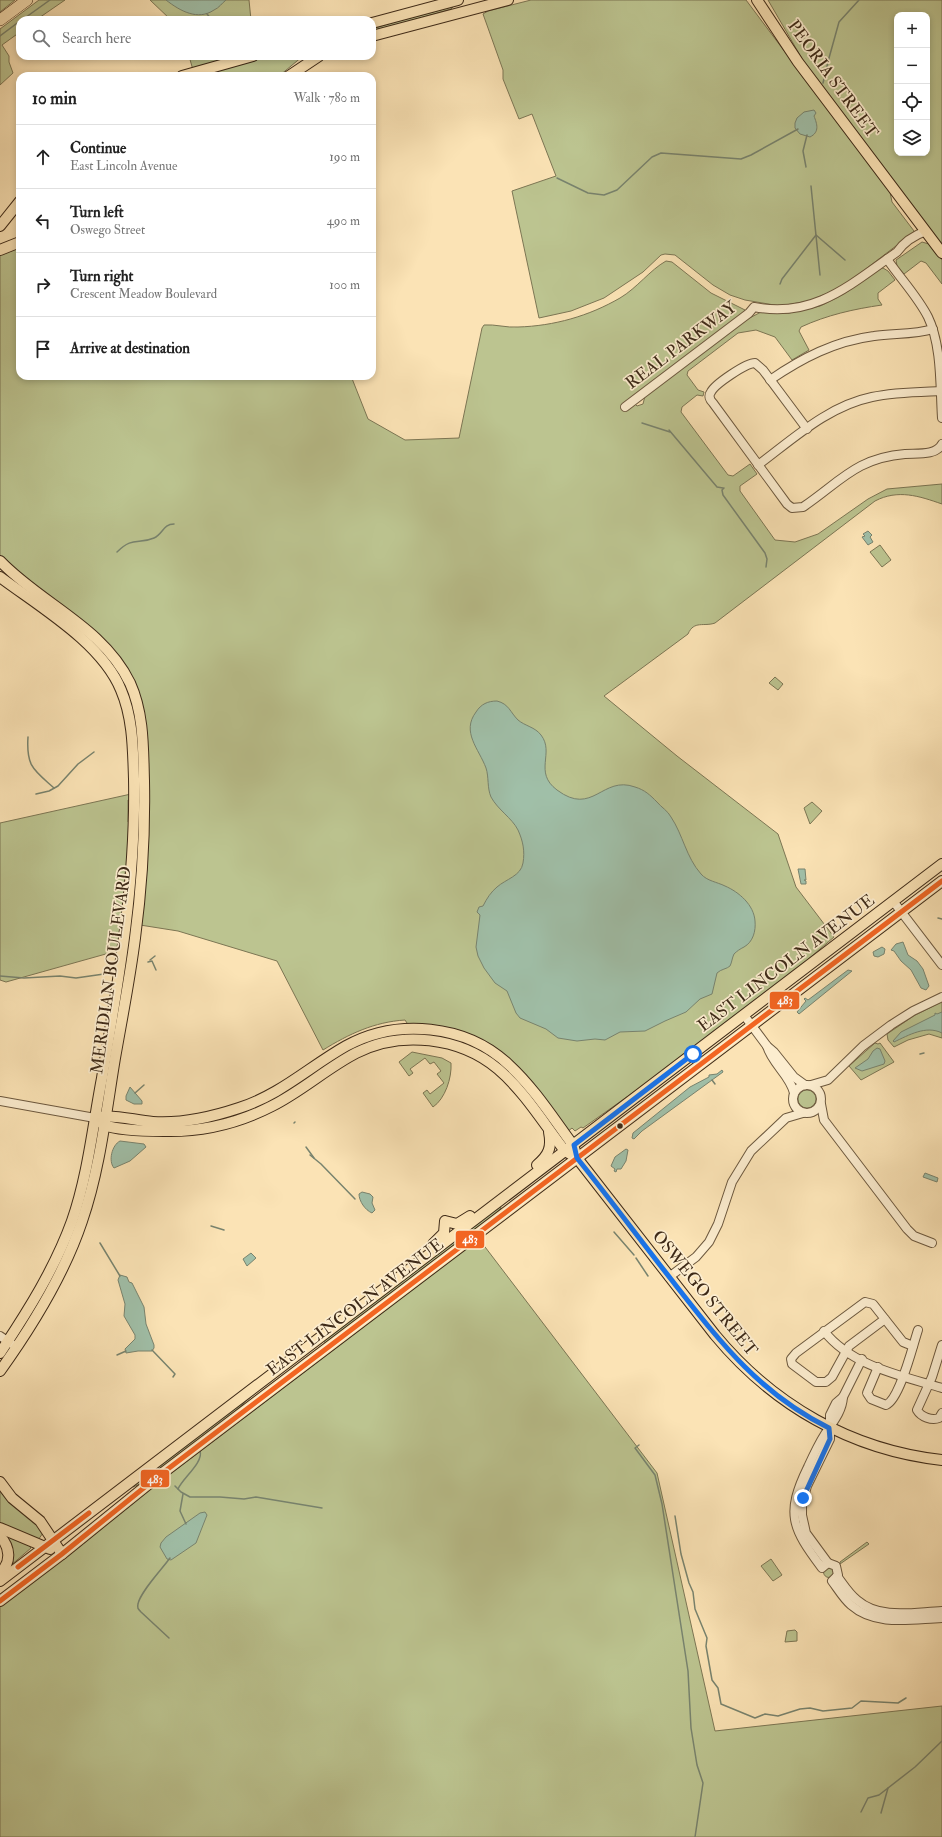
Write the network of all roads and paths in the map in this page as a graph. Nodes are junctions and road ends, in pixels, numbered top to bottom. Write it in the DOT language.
graph roads {
  1 [pos="458,0"];
  2 [pos="508,0"];
  3 [pos="757,0"];
  4 [pos="27,1"];
  5 [pos="0,20"];
  6 [pos="376,22"];
  7 [pos="376,35"];
  8 [pos="239,60"];
  9 [pos="313,60"];
  10 [pos="196,72"];
  11 [pos="295,72"];
  12 [pos="16,206"];
  13 [pos="0,226"];
  14 [pos="926,231"];
  15 [pos="16,244"];
  16 [pos="0,250"];
  17 [pos="942,253"];
  18 [pos="887,259"];
  19 [pos="933,329"];
  20 [pos="770,380"];
  21 [pos="941,391"];
  22 [pos="626,407"];
  23 [pos="942,418"];
  24 [pos="807,429"];
  25 [pos="942,444"];
  26 [pos="758,465"];
  27 [pos="0,561"];
  28 [pos="0,577"];
  29 [pos="942,864"];
  30 [pos="942,881"];
  31 [pos="893,901"];
  32 [pos="902,912"];
  33 [pos="942,965"];
  34 [pos="942,997"];
  35 [pos="744,1015"];
  36 [pos="751,1026"];
  37 [pos="767,1046"];
  38 [pos="828,1080"];
  39 [pos="808,1085"];
  40 [pos="794,1093"];
  41 [pos="821,1100"];
  42 [pos="0,1101"];
  43 [pos="793,1102"];
  44 [pos="806,1113"];
  45 [pos="95,1118"];
  46 [pos="786,1118"];
  47 [pos="105,1120"];
  48 [pos="824,1120"];
  49 [pos="549,1130"];
  50 [pos="574,1145"];
  51 [pos="565,1151"];
  52 [pos="577,1158"];
  53 [pos="510,1193"];
  54 [pos="493,1206"];
  55 [pos="932,1243"];
  56 [pos="669,1277"];
  57 [pos="396,1279"];
  58 [pos="885,1318"];
  59 [pos="918,1330"];
  60 [pos="824,1331"];
  61 [pos="4,1339"];
  62 [pos="942,1345"];
  63 [pos="913,1346"];
  64 [pos="16,1347"];
  65 [pos="845,1351"];
  66 [pos="0,1353"];
  67 [pos="862,1360"];
  68 [pos="878,1367"];
  69 [pos="0,1371"];
  70 [pos="903,1376"];
  71 [pos="929,1384"];
  72 [pos="942,1388"];
  73 [pos="942,1413"];
  74 [pos="829,1428"];
  75 [pos="942,1460"];
  76 [pos="0,1482"];
  77 [pos="0,1528"];
  78 [pos="0,1536"];
  79 [pos="54,1540"];
  80 [pos="45,1547"];
  81 [pos="62,1554"];
  82 [pos="0,1573"];
  83 [pos="834,1578"];
  84 [pos="0,1581"];
  85 [pos="0,1601"];
  86 [pos="942,1611"];
  87 [pos="942,1618"];
  1 -- 6 [label="main road"];
  2 -- 7 [label="main road"];
  3 -- 14 [label="main road, PEORIA STREET"];
  4 -- 5 [label="highway"];
  8 -- 10 [label="main road"];
  9 -- 11 [label="main road"];
  12 -- 13 [label="main road"];
  14 -- 17 [label="main road, PEORIA STREET"];
  14 -- 18 [label="street"];
  15 -- 16 [label="main road"];
  18 -- 19 [label="street"];
  18 -- 22 [label="street, REAL PARKWAY"];
  19 -- 20 [label="street"];
  19 -- 21 [label="street"];
  20 -- 24 [label="street"];
  20 -- 26 [label="street"];
  21 -- 23 [label="street"];
  21 -- 24 [label="street"];
  24 -- 26 [label="street"];
  25 -- 26 [label="street"];
  27 -- 47 [label="main road, MERIDIAN BOULEVARD"];
  28 -- 45 [label="main road, MERIDIAN BOULEVARD"];
  29 -- 31 [label="main road, EAST LINCOLN AVENUE"];
  30 -- 32 [label="main road, EAST LINCOLN AVENUE"];
  31 -- 32 [label="street"];
  31 -- 35 [label="main road, EAST LINCOLN AVENUE"];
  32 -- 33 [label="street"];
  32 -- 36 [label="main road, EAST LINCOLN AVENUE"];
  34 -- 38 [label="street"];
  35 -- 36 [label="street"];
  35 -- 50 [label="main road, EAST LINCOLN AVENUE"];
  36 -- 37 [label="street"];
  36 -- 52 [label="main road, EAST LINCOLN AVENUE"];
  37 -- 39 [label="street"];
  37 -- 40 [label="street"];
  38 -- 39 [label="street"];
  38 -- 41 [label="street"];
  39 -- 40 [label="street"];
  39 -- 41 [label="street"];
  40 -- 43 [label="street"];
  41 -- 44 [label="street"];
  41 -- 48 [label="street"];
  42 -- 45 [label="street"];
  43 -- 44 [label="street"];
  43 -- 46 [label="street"];
  44 -- 46 [label="street"];
  44 -- 48 [label="street"];
  45 -- 47 [label="main road"];
  45 -- 61 [label="main road, MERIDIAN BOULEVARD"];
  46 -- 56 [label="street"];
  47 -- 49 [label="main road, OSWEGO STREET"];
  47 -- 50 [label="main road, OSWEGO STREET"];
  47 -- 64 [label="main road, MERIDIAN BOULEVARD"];
  48 -- 55 [label="street"];
  49 -- 51 [label="main road, OSWEGO STREET"];
  49 -- 53 [label="main road"];
  50 -- 51 [label="main road, EAST LINCOLN AVENUE"];
  50 -- 52 [label="main road, OSWEGO STREET"];
  51 -- 52 [label="main road, OSWEGO STREET"];
  51 -- 53 [label="main road, EAST LINCOLN AVENUE"];
  52 -- 56 [label="main road, OSWEGO STREET"];
  52 -- 81 [label="main road, EAST LINCOLN AVENUE"];
  53 -- 54 [label="main road, EAST LINCOLN AVENUE"];
  54 -- 57 [label="main road, EAST LINCOLN AVENUE"];
  54 -- 57 [label="main road"];
  56 -- 74 [label="main road, OSWEGO STREET"];
  57 -- 79 [label="main road, EAST LINCOLN AVENUE"];
  58 -- 60 [label="street"];
  58 -- 63 [label="street"];
  58 -- 65 [label="street"];
  59 -- 63 [label="street"];
  60 -- 65 [label="street"];
  60 -- 65 [label="street"];
  61 -- 64 [label="street"];
  61 -- 66 [label="main road, MERIDIAN BOULEVARD"];
  62 -- 71 [label="street"];
  63 -- 70 [label="street"];
  64 -- 69 [label="main road, MERIDIAN BOULEVARD"];
  65 -- 67 [label="street"];
  67 -- 68 [label="street"];
  67 -- 74 [label="street"];
  68 -- 70 [label="street"];
  68 -- 70 [label="street"];
  70 -- 71 [label="street"];
  71 -- 72 [label="street"];
  71 -- 73 [label="street"];
  74 -- 75 [label="main road, OSWEGO STREET"];
  74 -- 83 [label="street"];
  76 -- 79 [label="main road"];
  77 -- 80 [label="main road"];
  78 -- 82 [label="main road"];
  79 -- 80 [label="main road, EAST LINCOLN AVENUE"];
  79 -- 81 [label="main road"];
  80 -- 81 [label="main road"];
  80 -- 84 [label="main road, EAST LINCOLN AVENUE"];
  81 -- 85 [label="main road, EAST LINCOLN AVENUE"];
  83 -- 86 [label="street"];
  83 -- 87 [label="street"];
}
